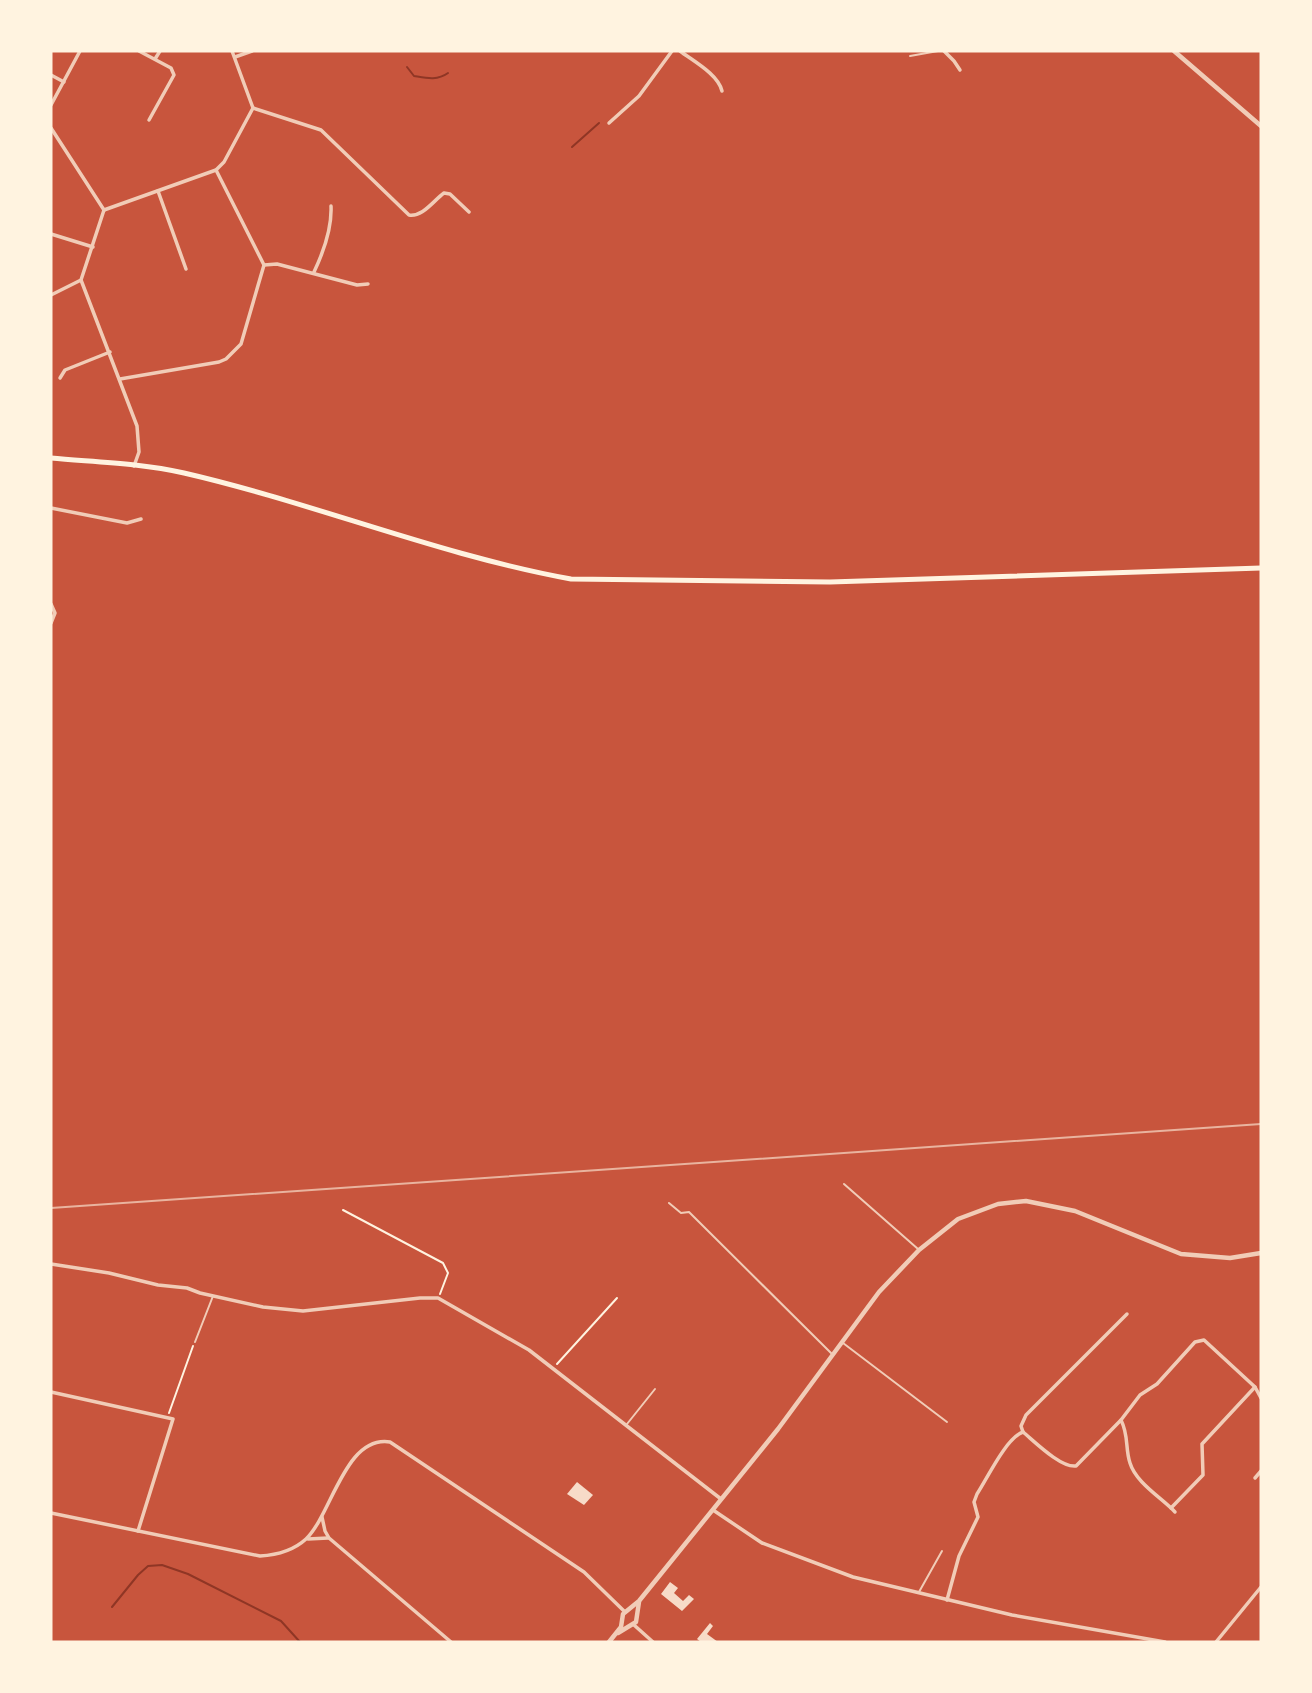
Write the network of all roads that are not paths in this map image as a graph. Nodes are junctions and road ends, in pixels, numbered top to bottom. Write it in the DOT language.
graph roads {
  1 [pos="80,51"];
  2 [pos="139,51"];
  3 [pos="160,51"];
  4 [pos="232,51"];
  5 [pos="252,51"];
  6 [pos="672,51"];
  7 [pos="680,51"];
  8 [pos="937,51"];
  9 [pos="944,51"];
  10 [pos="1174,51"];
  11 [pos="910,56"];
  12 [pos="234,57"];
  13 [pos="155,59"];
  14 [pos="960,70"];
  15 [pos="51,75"];
  16 [pos="64,82"];
  17 [pos="722,91"];
  18 [pos="51,105"];
  19 [pos="253,108"];
  20 [pos="149,120"];
  21 [pos="609,123"];
  22 [pos="1261,126"];
  23 [pos="51,128"];
  24 [pos="216,170"];
  25 [pos="158,191"];
  26 [pos="331,206"];
  27 [pos="104,210"];
  28 [pos="469,212"];
  29 [pos="51,234"];
  30 [pos="93,247"];
  31 [pos="264,265"];
  32 [pos="186,269"];
  33 [pos="314,272"];
  34 [pos="81,280"];
  35 [pos="368,284"];
  36 [pos="51,295"];
  37 [pos="110,352"];
  38 [pos="60,378"];
  39 [pos="120,379"];
  40 [pos="51,458"];
  41 [pos="134,466"];
  42 [pos="51,508"];
  43 [pos="141,519"];
  44 [pos="1261,568"];
  45 [pos="51,604"];
  46 [pos="51,623"];
  47 [pos="844,1184"];
  48 [pos="669,1203"];
  49 [pos="919,1250"];
  50 [pos="1261,1253"];
  51 [pos="51,1264"];
  52 [pos="213,1295"];
  53 [pos="1127,1314"];
  54 [pos="195,1342"];
  55 [pos="842,1342"];
  56 [pos="833,1355"];
  57 [pos="1255,1387"];
  58 [pos="655,1389"];
  59 [pos="51,1392"];
  60 [pos="1261,1398"];
  61 [pos="1121,1420"];
  62 [pos="947,1422"];
  63 [pos="626,1424"];
  64 [pos="1023,1432"];
  65 [pos="1261,1471"];
  66 [pos="1255,1478"];
  67 [pos="721,1499"];
  68 [pos="1171,1508"];
  69 [pos="713,1510"];
  70 [pos="1175,1512"];
  71 [pos="51,1513"];
  72 [pos="322,1515"];
  73 [pos="138,1531"];
  74 [pos="329,1538"];
  75 [pos="306,1539"];
  76 [pos="942,1551"];
  77 [pos="1261,1587"];
  78 [pos="918,1593"];
  79 [pos="947,1600"];
  80 [pos="639,1601"];
  81 [pos="627,1611"];
  82 [pos="636,1613"];
  83 [pos="622,1622"];
  84 [pos="631,1626"];
  85 [pos="616,1634"];
  86 [pos="451,1642"];
  87 [pos="609,1642"];
  88 [pos="653,1642"];
  89 [pos="1165,1642"];
  90 [pos="1216,1642"];
  1 -- 16 [label="street"];
  2 -- 13 [label="street"];
  3 -- 13 [label="street"];
  4 -- 12 [label="street"];
  5 -- 12 [label="street"];
  6 -- 21 [label="street"];
  7 -- 17 [label="street"];
  8 -- 11 [label="lane"];
  9 -- 14 [label="street"];
  10 -- 22 [label="street"];
  12 -- 19 [label="street"];
  13 -- 20 [label="street"];
  15 -- 16 [label="street"];
  16 -- 18 [label="street"];
  19 -- 24 [label="street"];
  19 -- 28 [label="street"];
  23 -- 27 [label="street"];
  24 -- 25 [label="street"];
  24 -- 31 [label="street"];
  25 -- 27 [label="street"];
  25 -- 32 [label="street"];
  26 -- 33 [label="street"];
  27 -- 30 [label="street"];
  29 -- 30 [label="street"];
  30 -- 34 [label="street"];
  31 -- 33 [label="street"];
  31 -- 39 [label="street"];
  33 -- 35 [label="street"];
  34 -- 36 [label="street"];
  34 -- 37 [label="street"];
  37 -- 38 [label="street"];
  37 -- 39 [label="street"];
  39 -- 41 [label="street"];
  40 -- 41 [label="main road"];
  41 -- 44 [label="main road"];
  42 -- 43 [label="street"];
  45 -- 46 [label="street"];
  47 -- 49 [label="lane"];
  48 -- 56 [label="lane"];
  49 -- 50 [label="street"];
  49 -- 55 [label="street"];
  51 -- 52 [label="street"];
  52 -- 54 [label="lane"];
  52 -- 63 [label="street"];
  53 -- 64 [label="street"];
  55 -- 56 [label="street"];
  55 -- 62 [label="lane"];
  56 -- 67 [label="street"];
  57 -- 60 [label="street"];
  57 -- 61 [label="street"];
  57 -- 68 [label="street"];
  58 -- 63 [label="lane"];
  59 -- 73 [label="street"];
  61 -- 64 [label="street"];
  61 -- 68 [label="street"];
  63 -- 67 [label="street"];
  64 -- 79 [label="street"];
  65 -- 66 [label="street"];
  67 -- 69 [label="street"];
  68 -- 70 [label="street"];
  69 -- 78 [label="street"];
  69 -- 80 [label="street"];
  71 -- 73 [label="street"];
  72 -- 74 [label="street"];
  72 -- 75 [label="street"];
  72 -- 81 [label="street"];
  73 -- 75 [label="street"];
  74 -- 75 [label="street"];
  74 -- 86 [label="street"];
  76 -- 78 [label="lane"];
  77 -- 90 [label="street"];
  78 -- 79 [label="street"];
  79 -- 89 [label="street"];
  80 -- 81 [label="street"];
  80 -- 82 [label="street"];
  81 -- 82 [label="street"];
  81 -- 83 [label="street"];
  82 -- 84 [label="street"];
  83 -- 84 [label="street"];
  83 -- 85 [label="street"];
  84 -- 85 [label="street"];
  84 -- 88 [label="street"];
  85 -- 87 [label="street"];
}
